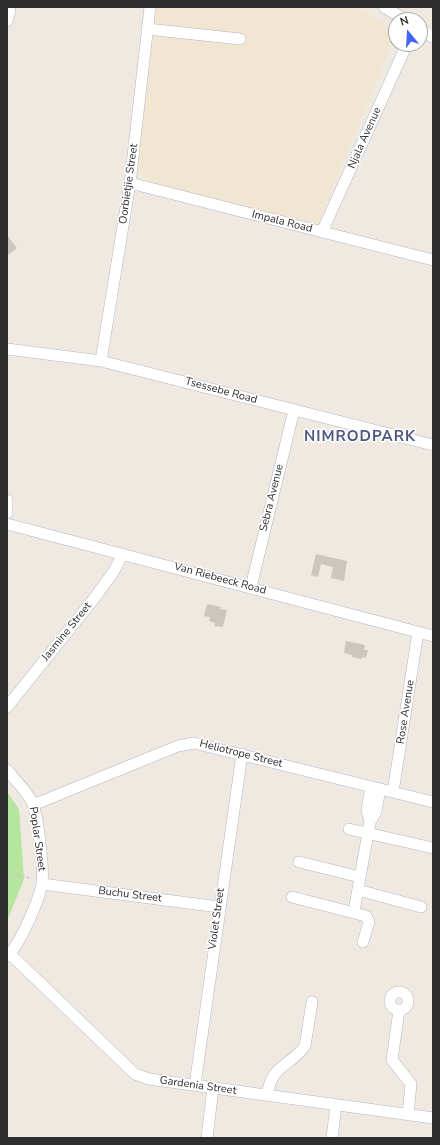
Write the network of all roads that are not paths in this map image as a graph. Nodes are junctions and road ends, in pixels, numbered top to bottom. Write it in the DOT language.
graph roads {
  1 [pos="9,7"];
  2 [pos="150,7"];
  3 [pos="7,21"];
  4 [pos="147,29"];
  5 [pos="240,39"];
  6 [pos="403,52"];
  7 [pos="130,183"];
  8 [pos="322,232"];
  9 [pos="433,260"];
  10 [pos="7,349"];
  11 [pos="101,361"];
  12 [pos="294,410"];
  13 [pos="433,445"];
  14 [pos="7,500"];
  15 [pos="7,513"];
  16 [pos="7,524"];
  17 [pos="123,554"];
  18 [pos="251,587"];
  19 [pos="418,632"];
  20 [pos="433,636"];
  21 [pos="7,707"];
  22 [pos="242,754"];
  23 [pos="7,770"];
  24 [pos="376,788"];
  25 [pos="393,792"];
  26 [pos="433,802"];
  27 [pos="33,805"];
  28 [pos="349,829"];
  29 [pos="368,833"];
  30 [pos="433,848"];
  31 [pos="299,862"];
  32 [pos="360,877"];
  33 [pos="42,881"];
  34 [pos="358,890"];
  35 [pos="292,897"];
  36 [pos="219,907"];
  37 [pos="421,907"];
  38 [pos="354,911"];
  39 [pos="363,942"];
  40 [pos="9,955"];
  41 [pos="312,1002"];
  42 [pos="399,1010"];
  43 [pos="195,1085"];
  44 [pos="213,1088"];
  45 [pos="267,1095"];
  46 [pos="336,1105"];
  47 [pos="408,1115"];
  48 [pos="433,1118"];
  49 [pos="207,1138"];
  50 [pos="332,1138"];
  1 -- 3 [label="street"];
  2 -- 4 [label="street, Oorbietjie Street"];
  4 -- 5 [label="street"];
  4 -- 7 [label="street, Oorbietjie Street"];
  6 -- 8 [label="street, Njala Avenue"];
  7 -- 8 [label="street, Impala Road"];
  7 -- 11 [label="street, Oorbietjie Street"];
  8 -- 9 [label="street, Impala Road"];
  10 -- 11 [label="street, Tsessebe Road"];
  11 -- 12 [label="street, Tsessebe Road"];
  12 -- 13 [label="street, Tsessebe Road"];
  12 -- 18 [label="street, Sebra Avenue"];
  14 -- 15 [label="street"];
  16 -- 17 [label="street, Van Riebeeck Road"];
  17 -- 18 [label="street, Van Riebeeck Road"];
  17 -- 21 [label="street, Jasmine Street"];
  18 -- 19 [label="street, Van Riebeeck Road"];
  19 -- 20 [label="street, Van Riebeeck Road"];
  19 -- 25 [label="street, Rose Avenue"];
  22 -- 24 [label="street, Heliotrope Street"];
  22 -- 27 [label="street, Heliotrope Street"];
  22 -- 36 [label="street, Violet Street"];
  23 -- 27 [label="street, Poplar Street"];
  24 -- 25 [label="street, Heliotrope Street"];
  24 -- 29 [label="street"];
  25 -- 26 [label="street, Heliotrope Street"];
  27 -- 33 [label="street, Poplar Street"];
  28 -- 29 [label="street"];
  29 -- 30 [label="street"];
  29 -- 32 [label="street"];
  31 -- 32 [label="street"];
  32 -- 34 [label="street"];
  33 -- 36 [label="street, Buchu Street"];
  33 -- 40 [label="street, Poplar Street"];
  34 -- 37 [label="street"];
  34 -- 38 [label="street"];
  35 -- 38 [label="street"];
  36 -- 43 [label="street, Violet Street"];
  38 -- 39 [label="street"];
  40 -- 43 [label="street, Gardenia Street"];
  41 -- 45 [label="street"];
  42 -- 47 [label="street"];
  43 -- 44 [label="street, Gardenia Street"];
  44 -- 45 [label="street, Gardenia Street"];
  44 -- 49 [label="street"];
  45 -- 46 [label="street, Gardenia Street"];
  46 -- 47 [label="street, Gardenia Street"];
  46 -- 50 [label="street"];
  47 -- 48 [label="street, Gardenia Street"];
}
